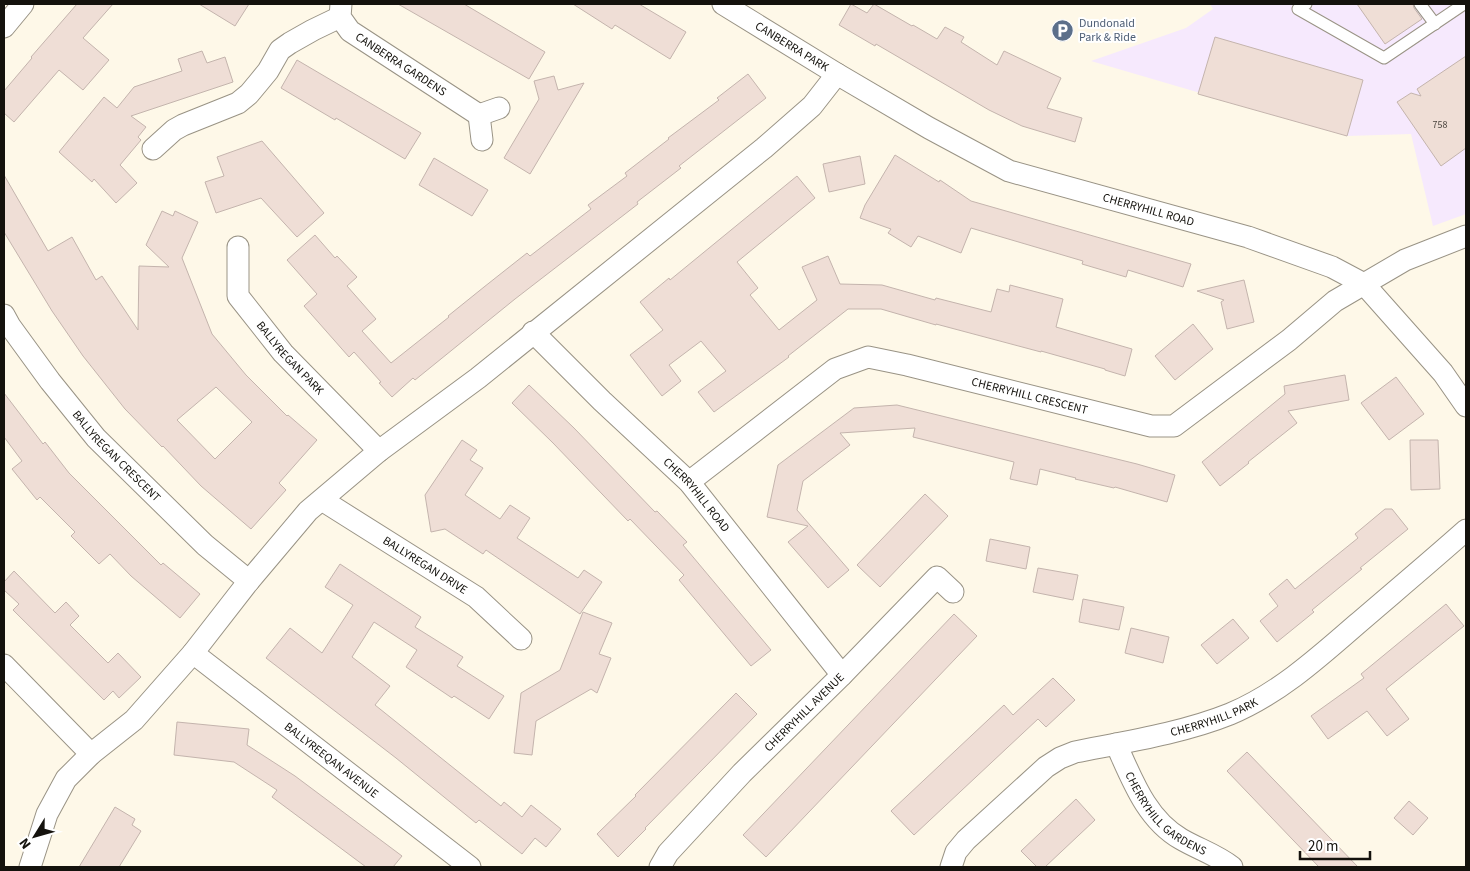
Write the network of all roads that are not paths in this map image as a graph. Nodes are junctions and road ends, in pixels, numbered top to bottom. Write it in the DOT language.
graph roads {
  1 [pos="23,4"];
  2 [pos="723,4"];
  3 [pos="1306,4"];
  4 [pos="1420,4"];
  5 [pos="1464,4"];
  6 [pos="340,10"];
  7 [pos="1435,24"];
  8 [pos="4,27"];
  9 [pos="837,74"];
  10 [pos="499,108"];
  11 [pos="479,115"];
  12 [pos="482,140"];
  13 [pos="153,149"];
  14 [pos="1466,236"];
  15 [pos="238,247"];
  16 [pos="1364,284"];
  17 [pos="4,315"];
  18 [pos="533,332"];
  19 [pos="1466,406"];
  20 [pos="379,451"];
  21 [pos="689,482"];
  22 [pos="322,500"];
  23 [pos="1466,530"];
  24 [pos="249,581"];
  25 [pos="954,592"];
  26 [pos="521,639"];
  27 [pos="193,653"];
  28 [pos="4,664"];
  29 [pos="842,675"];
  30 [pos="1116,744"];
  31 [pos="90,754"];
  32 [pos="30,867"];
  33 [pos="470,867"];
  34 [pos="660,867"];
  35 [pos="950,867"];
  36 [pos="1232,867"];
  1 -- 8 [label="street"];
  2 -- 9 [label="street, CANBERRA PARK"];
  3 -- 7 [label="lane"];
  4 -- 7 [label="lane"];
  5 -- 7 [label="lane"];
  6 -- 11 [label="street, CANBERRA GARDENS"];
  6 -- 13 [label="street"];
  9 -- 16 [label="street, CHERRYHILL ROAD"];
  9 -- 18 [label="street"];
  10 -- 11 [label="street"];
  11 -- 12 [label="street"];
  14 -- 16 [label="street"];
  15 -- 20 [label="street, BALLYREGAN PARK"];
  16 -- 19 [label="street"];
  16 -- 21 [label="street, CHERRYHILL CRESCENT"];
  17 -- 24 [label="street, BALLYREGAN CRESCENT"];
  18 -- 20 [label="street"];
  18 -- 21 [label="street, CHERRYHILL ROAD"];
  20 -- 22 [label="street"];
  21 -- 29 [label="street, CHERRYHILL ROAD"];
  22 -- 24 [label="street"];
  22 -- 26 [label="street, BALLYREGAN DRIVE"];
  23 -- 30 [label="street, CHERRYHILL PARK"];
  24 -- 27 [label="street"];
  25 -- 29 [label="street, CHERRYHILL AVENUE"];
  27 -- 31 [label="street"];
  27 -- 33 [label="street, BALLYREEQAN AVENUE"];
  28 -- 31 [label="street"];
  29 -- 34 [label="street, CHERRYHILL AVENUE"];
  30 -- 35 [label="street, CHERRYHILL PARK"];
  30 -- 36 [label="street, CHERRYHILL GARDENS"];
  31 -- 32 [label="street"];
}
